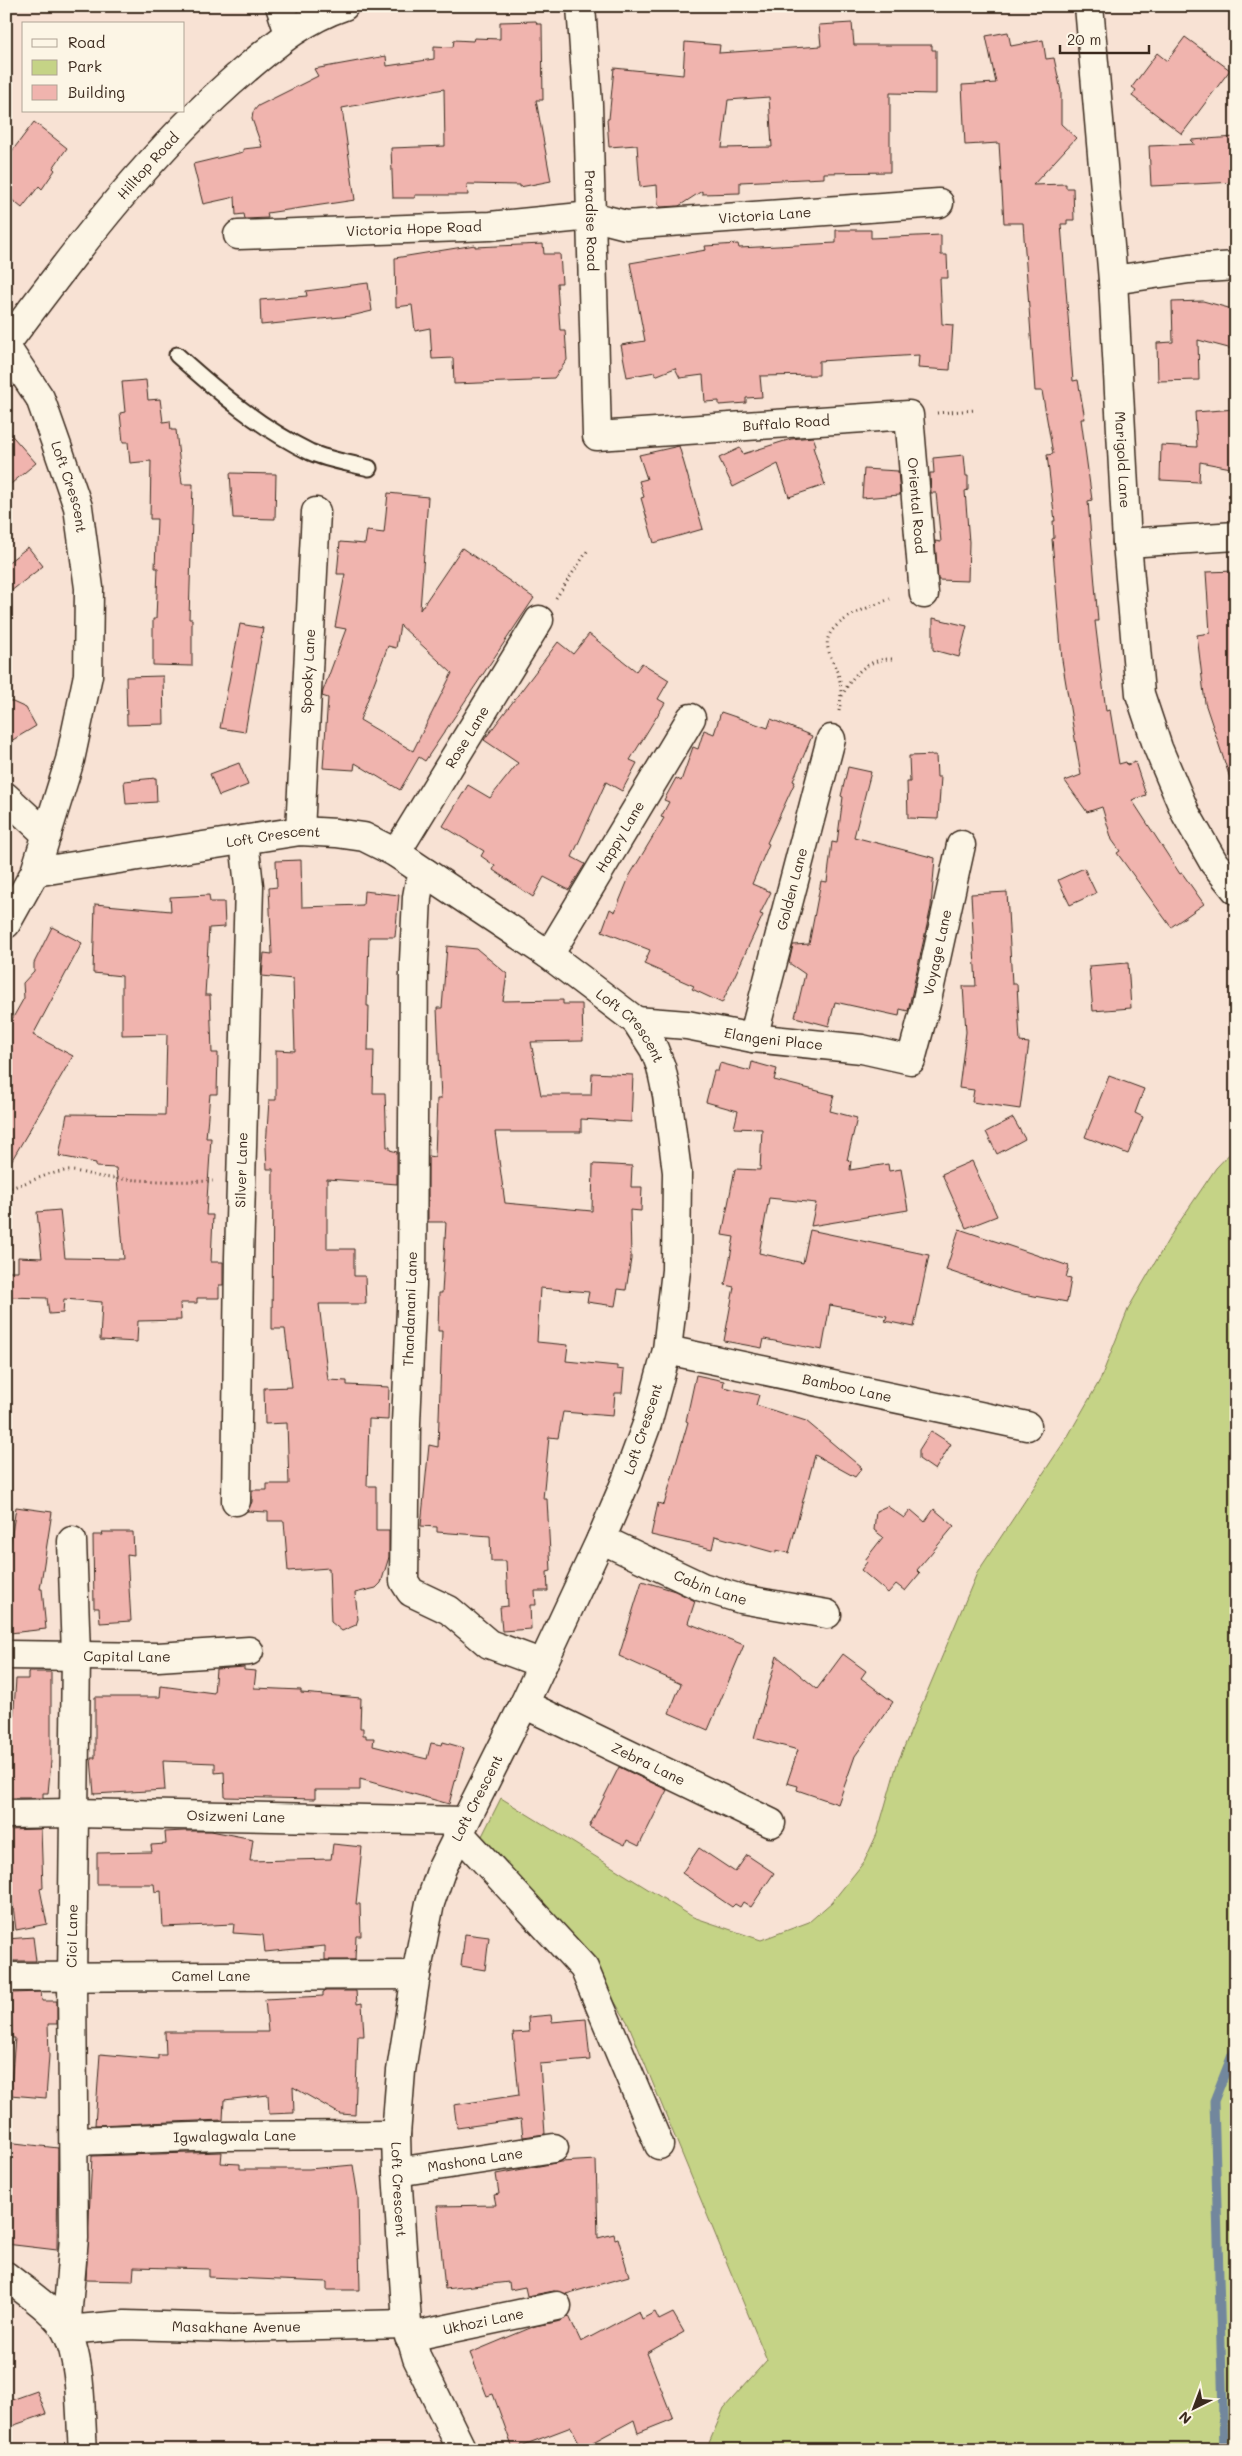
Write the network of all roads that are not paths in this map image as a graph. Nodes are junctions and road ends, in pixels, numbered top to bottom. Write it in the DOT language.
graph roads {
  1 [pos="280,6"];
  2 [pos="344,6"];
  3 [pos="581,6"];
  4 [pos="1088,6"];
  5 [pos="289,32"];
  6 [pos="938,204"];
  7 [pos="591,216"];
  8 [pos="238,235"];
  9 [pos="1236,266"];
  10 [pos="1113,280"];
  11 [pos="6,345"];
  12 [pos="177,355"];
  13 [pos="909,416"];
  14 [pos="597,436"];
  15 [pos="369,468"];
  16 [pos="316,512"];
  17 [pos="1236,536"];
  18 [pos="1127,543"];
  19 [pos="924,594"];
  20 [pos="538,620"];
  21 [pos="691,718"];
  22 [pos="831,739"];
  23 [pos="6,797"];
  24 [pos="300,831"];
  25 [pos="47,835"];
  26 [pos="244,840"];
  27 [pos="962,846"];
  28 [pos="396,853"];
  29 [pos="35,872"];
  30 [pos="426,873"];
  31 [pos="1236,890"];
  32 [pos="6,924"];
  33 [pos="549,955"];
  34 [pos="636,1021"];
  35 [pos="753,1038"];
  36 [pos="911,1060"];
  37 [pos="667,1350"];
  38 [pos="1027,1426"];
  39 [pos="236,1501"];
  40 [pos="601,1539"];
  41 [pos="72,1542"];
  42 [pos="827,1614"];
  43 [pos="248,1651"];
  44 [pos="76,1654"];
  45 [pos="6,1655"];
  46 [pos="543,1664"];
  47 [pos="524,1704"];
  48 [pos="74,1813"];
  49 [pos="6,1814"];
  50 [pos="771,1823"];
  51 [pos="462,1827"];
  52 [pos="416,1975"];
  53 [pos="6,1977"];
  54 [pos="72,1979"];
  55 [pos="396,2135"];
  56 [pos="74,2141"];
  57 [pos="658,2145"];
  58 [pos="554,2148"];
  59 [pos="396,2172"];
  60 [pos="6,2276"];
  61 [pos="557,2306"];
  62 [pos="66,2330"];
  63 [pos="408,2330"];
  64 [pos="83,2450"];
  65 [pos="462,2450"];
  1 -- 5 [label="street"];
  2 -- 5 [label="street, Hilltop Road"];
  3 -- 7 [label="street, Paradise Road"];
  4 -- 10 [label="street, Marigold Lane"];
  5 -- 11 [label="street, Hilltop Road"];
  6 -- 7 [label="street, Victoria Lane"];
  7 -- 8 [label="street, Victoria Hope Road"];
  7 -- 14 [label="street, Paradise Road"];
  9 -- 10 [label="street"];
  10 -- 18 [label="street, Marigold Lane"];
  11 -- 25 [label="street, Loft Crescent"];
  12 -- 15 [label="lane"];
  13 -- 14 [label="street, Buffalo Road"];
  13 -- 19 [label="street, Oriental Road"];
  16 -- 24 [label="street, Spooky Lane"];
  17 -- 18 [label="street"];
  18 -- 31 [label="street, Marigold Lane"];
  20 -- 28 [label="street, Rose Lane"];
  21 -- 33 [label="street, Happy Lane"];
  22 -- 35 [label="street, Golden Lane"];
  23 -- 25 [label="street"];
  24 -- 26 [label="street, Loft Crescent"];
  24 -- 28 [label="street, Loft Crescent"];
  25 -- 29 [label="street, Loft Crescent"];
  26 -- 29 [label="street, Loft Crescent"];
  26 -- 39 [label="street, Silver Lane"];
  27 -- 36 [label="street, Voyage Lane"];
  28 -- 30 [label="street, Loft Crescent"];
  29 -- 32 [label="street, Loft Crescent"];
  30 -- 33 [label="street, Loft Crescent"];
  30 -- 46 [label="street, Thandanani Lane"];
  33 -- 34 [label="street, Loft Crescent"];
  34 -- 35 [label="street, Elangeni Place"];
  34 -- 37 [label="street, Loft Crescent"];
  35 -- 36 [label="street, Elangeni Place"];
  37 -- 38 [label="street, Bamboo Lane"];
  37 -- 40 [label="street, Loft Crescent"];
  40 -- 42 [label="street, Cabin Lane"];
  40 -- 46 [label="street, Loft Crescent"];
  41 -- 44 [label="street, Cici Lane"];
  43 -- 44 [label="street, Capital Lane"];
  44 -- 45 [label="street, Capital Lane"];
  44 -- 48 [label="street, Cici Lane"];
  46 -- 47 [label="street, Loft Crescent"];
  47 -- 50 [label="street, Zebra Lane"];
  47 -- 51 [label="street, Loft Crescent"];
  48 -- 49 [label="street, Osizweni Lane"];
  48 -- 51 [label="street, Osizweni Lane"];
  48 -- 54 [label="street, Cici Lane"];
  51 -- 52 [label="street, Loft Crescent"];
  51 -- 57 [label="street"];
  52 -- 54 [label="street, Camel Lane"];
  52 -- 55 [label="street, Loft Crescent"];
  53 -- 54 [label="street, Camel Lane"];
  54 -- 56 [label="street, Cici Lane"];
  55 -- 56 [label="street, Igwalagwala Lane"];
  55 -- 59 [label="street, Loft Crescent"];
  56 -- 62 [label="street, Cici Lane"];
  58 -- 59 [label="street, Mashona Lane"];
  59 -- 63 [label="street, Loft Crescent"];
  60 -- 62 [label="street"];
  61 -- 63 [label="street, Ukhozi Lane"];
  62 -- 63 [label="street, Masakhane Avenue"];
  62 -- 64 [label="street"];
  63 -- 65 [label="street, Loft Crescent"];
}
